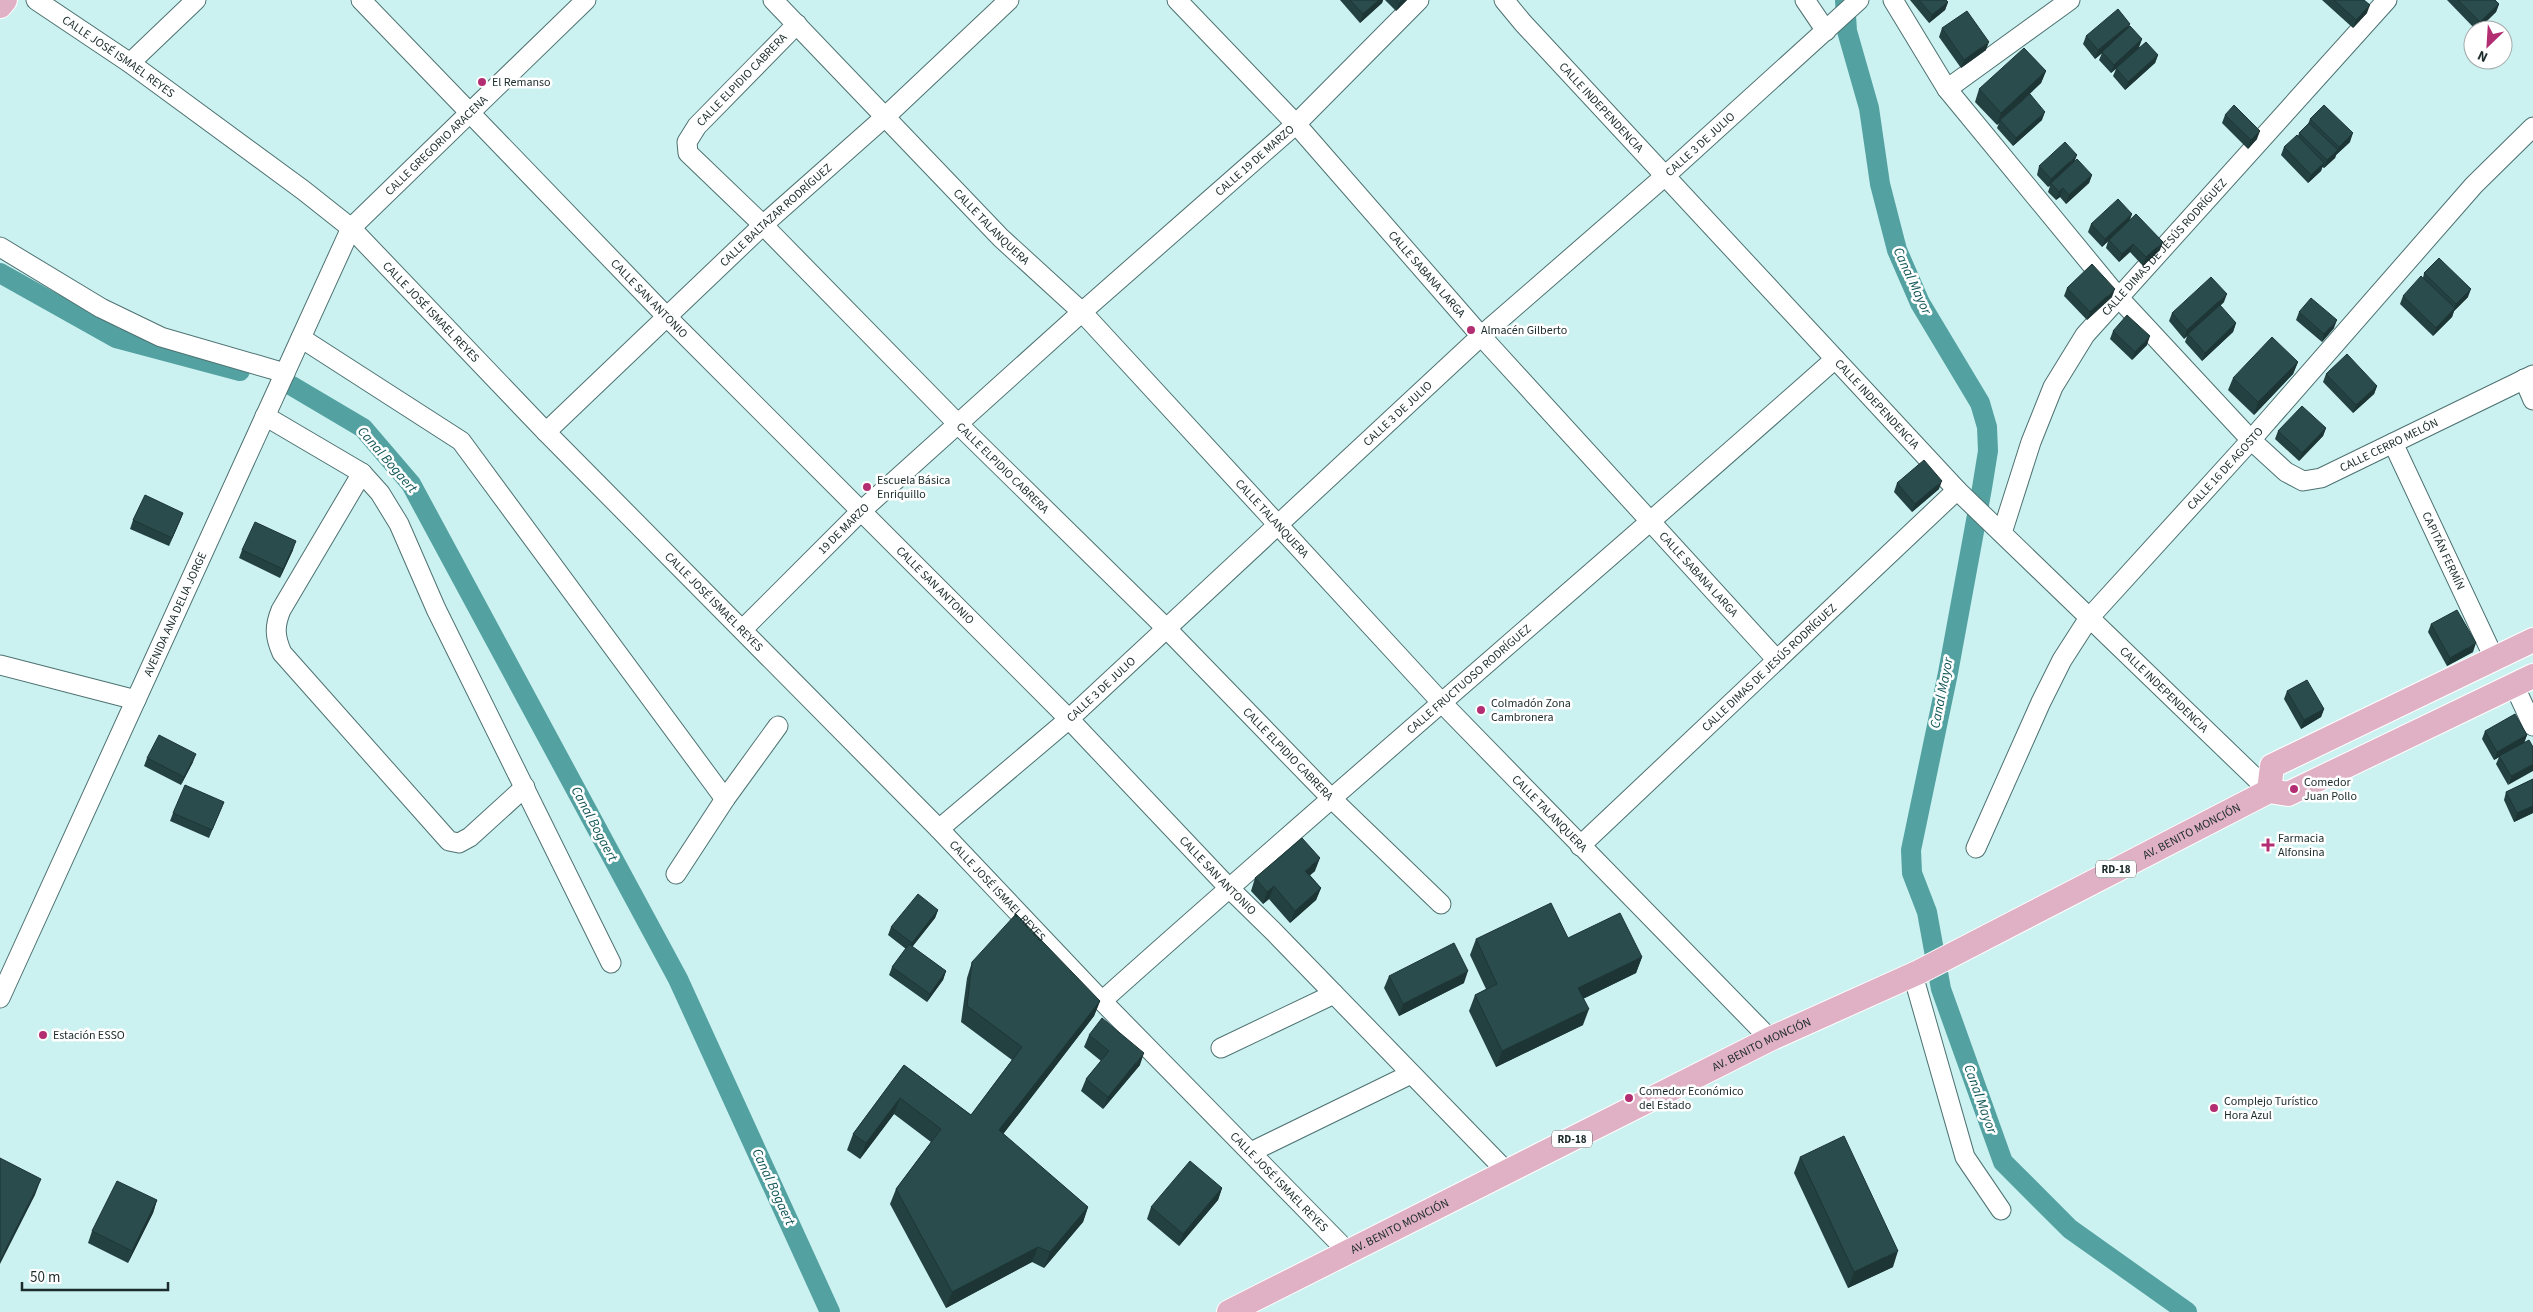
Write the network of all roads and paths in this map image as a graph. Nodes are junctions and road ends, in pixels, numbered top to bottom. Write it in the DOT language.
graph roads {
  1 [pos="5,0"];
  2 [pos="36,0"];
  3 [pos="196,0"];
  4 [pos="361,0"];
  5 [pos="586,0"];
  6 [pos="773,0"];
  7 [pos="1009,0"];
  8 [pos="1176,0"];
  9 [pos="1419,0"];
  10 [pos="1504,0"];
  11 [pos="1805,0"];
  12 [pos="1859,0"];
  13 [pos="1893,0"];
  14 [pos="2070,0"];
  15 [pos="2387,0"];
  16 [pos="0,6"];
  17 [pos="797,24"];
  18 [pos="1829,28"];
  19 [pos="130,63"];
  20 [pos="1948,89"];
  21 [pos="472,112"];
  22 [pos="886,116"];
  23 [pos="1296,124"];
  24 [pos="2533,127"];
  25 [pos="1665,176"];
  26 [pos="763,225"];
  27 [pos="351,228"];
  28 [pos="0,247"];
  29 [pos="2119,298"];
  30 [pos="1082,312"];
  31 [pos="666,316"];
  32 [pos="1481,336"];
  33 [pos="301,338"];
  34 [pos="1836,359"];
  35 [pos="285,373"];
  36 [pos="2528,377"];
  37 [pos="2533,400"];
  38 [pos="265,416"];
  39 [pos="958,424"];
  40 [pos="546,432"];
  41 [pos="2251,440"];
  42 [pos="2393,443"];
  43 [pos="362,473"];
  44 [pos="1959,492"];
  45 [pos="860,512"];
  46 [pos="1651,523"];
  47 [pos="1280,525"];
  48 [pos="1999,529"];
  49 [pos="2090,618"];
  50 [pos="742,628"];
  51 [pos="1167,629"];
  52 [pos="2533,640"];
  53 [pos="2494,658"];
  54 [pos="1777,660"];
  55 [pos="0,666"];
  56 [pos="2524,680"];
  57 [pos="136,700"];
  58 [pos="1442,703"];
  59 [pos="1069,719"];
  60 [pos="778,726"];
  61 [pos="2533,726"];
  62 [pos="525,788"];
  63 [pos="2269,790"];
  64 [pos="1331,798"];
  65 [pos="725,799"];
  66 [pos="939,829"];
  67 [pos="1580,846"];
  68 [pos="1976,848"];
  69 [pos="676,874"];
  70 [pos="1228,888"];
  71 [pos="1441,904"];
  72 [pos="611,963"];
  73 [pos="1916,973"];
  74 [pos="1334,994"];
  75 [pos="0,998"];
  76 [pos="1102,1001"];
  77 [pos="1770,1040"];
  78 [pos="1221,1048"];
  79 [pos="1411,1074"];
  80 [pos="1251,1152"];
  81 [pos="1507,1172"];
  82 [pos="2001,1210"];
  83 [pos="1349,1253"];
  84 [pos="1253,1306"];
  85 [pos="1229,1312"];
  1 -- 16 [label="main road"];
  2 -- 19 [label="street, CALLE JOSÉ ISMAEL REYES"];
  3 -- 19 [label="street"];
  4 -- 21 [label="street, CALLE SAN ANTONIO"];
  5 -- 21 [label="street, CALLE GREGORIO ARACENA"];
  6 -- 17 [label="street, CALLE TALANQUERA"];
  7 -- 22 [label="street, CALLE BALTAZAR RODRÍGUEZ"];
  8 -- 23 [label="street, CALLE SABANA LARGA"];
  9 -- 23 [label="street, CALLE 19 DE MARZO"];
  10 -- 25 [label="street, CALLE INDEPENDENCIA"];
  11 -- 18 [label="street"];
  12 -- 18 [label="street, CALLE 3 DE JULIO"];
  13 -- 20 [label="street, CALLE CERRO MELÓN"];
  14 -- 20 [label="street"];
  15 -- 29 [label="street, CALLE DIMAS DE JESÚS RODRÍGUEZ"];
  17 -- 22 [label="street, CALLE TALANQUERA"];
  17 -- 26 [label="street, CALLE ELPIDIO CABRERA"];
  18 -- 25 [label="street, CALLE 3 DE JULIO"];
  19 -- 27 [label="street, CALLE JOSÉ ISMAEL REYES"];
  20 -- 29 [label="street, CALLE CERRO MELÓN"];
  21 -- 27 [label="street, CALLE GREGORIO ARACENA"];
  21 -- 31 [label="street, CALLE SAN ANTONIO"];
  22 -- 26 [label="street, CALLE BALTAZAR RODRÍGUEZ"];
  22 -- 30 [label="street, CALLE TALANQUERA"];
  23 -- 30 [label="street, CALLE 19 DE MARZO"];
  23 -- 32 [label="street, CALLE SABANA LARGA"];
  24 -- 41 [label="street, CALLE 16 DE AGOSTO"];
  25 -- 32 [label="street, CALLE 3 DE JULIO"];
  25 -- 34 [label="street, CALLE INDEPENDENCIA"];
  26 -- 31 [label="street, CALLE BALTAZAR RODRÍGUEZ"];
  26 -- 39 [label="street, CALLE ELPIDIO CABRERA"];
  27 -- 33 [label="street, AVENIDA ANA DELIA JORGE"];
  27 -- 40 [label="street, CALLE JOSÉ ISMAEL REYES"];
  28 -- 35 [label="street"];
  29 -- 41 [label="street, CALLE CERRO MELÓN"];
  29 -- 48 [label="street, CALLE DIMAS DE JESÚS RODRÍGUEZ"];
  30 -- 39 [label="street, 19 DE MARZO"];
  30 -- 47 [label="street, CALLE TALANQUERA"];
  31 -- 40 [label="street, CALLE BALTAZAR RODRÍGUEZ"];
  31 -- 45 [label="street, CALLE SAN ANTONIO"];
  32 -- 46 [label="street, CALLE SABANA LARGA"];
  32 -- 47 [label="street, CALLE 3 DE JULIO"];
  33 -- 35 [label="street, AVENIDA ANA DELIA JORGE"];
  33 -- 65 [label="street"];
  34 -- 44 [label="street, CALLE INDEPENDENCIA"];
  34 -- 46 [label="street, CALLE FRUCTUOSO RODRÍGUEZ"];
  35 -- 38 [label="street, AVENIDA ANA DELIA JORGE"];
  36 -- 37 [label="street"];
  36 -- 42 [label="street, CALLE CERRO MELÓN"];
  38 -- 43 [label="street"];
  38 -- 57 [label="street, AVENIDA ANA DELIA JORGE"];
  39 -- 45 [label="street, 19 DE MARZO"];
  39 -- 51 [label="street, CALLE ELPIDIO CABRERA"];
  40 -- 50 [label="street, CALLE JOSÉ ISMAEL REYES"];
  41 -- 42 [label="street, CALLE CERRO MELÓN"];
  41 -- 49 [label="street, CALLE 16 DE AGOSTO"];
  42 -- 53 [label="street, CAPITÁN FERMÍN"];
  43 -- 62 [label="street"];
  43 -- 62 [label="street"];
  44 -- 48 [label="street, CALLE INDEPENDENCIA"];
  44 -- 54 [label="street, CALLE DIMAS DE JESÚS RODRÍGUEZ"];
  45 -- 50 [label="street, 19 DE MARZO"];
  45 -- 59 [label="street, CALLE SAN ANTONIO"];
  46 -- 54 [label="street, CALLE SABANA LARGA"];
  46 -- 58 [label="street, CALLE FRUCTUOSO RODRÍGUEZ"];
  47 -- 51 [label="street, CALLE 3 DE JULIO"];
  47 -- 58 [label="street, CALLE TALANQUERA"];
  48 -- 49 [label="street, CALLE INDEPENDENCIA"];
  49 -- 63 [label="street, CALLE INDEPENDENCIA"];
  49 -- 68 [label="street, CALLE 16 DE AGOSTO"];
  50 -- 66 [label="street, CALLE JOSÉ ISMAEL REYES"];
  51 -- 59 [label="street, CALLE 3 DE JULIO"];
  51 -- 64 [label="street, CALLE ELPIDIO CABRERA"];
  52 -- 53 [label="main road"];
  53 -- 63 [label="main road"];
  54 -- 67 [label="street, CALLE DIMAS DE JESÚS RODRÍGUEZ"];
  55 -- 57 [label="street"];
  56 -- 61 [label="street"];
  56 -- 63 [label="main road"];
  57 -- 75 [label="street, AVENIDA ANA DELIA JORGE"];
  58 -- 64 [label="street, CALLE FRUCTUOSO RODRÍGUEZ"];
  58 -- 67 [label="street, CALLE TALANQUERA"];
  59 -- 66 [label="street, CALLE 3 DE JULIO"];
  59 -- 70 [label="street, CALLE SAN ANTONIO"];
  60 -- 65 [label="street"];
  62 -- 72 [label="street"];
  63 -- 73 [label="main road, AV. BENITO MONCIÓN / RD-18"];
  64 -- 70 [label="street, CALLE FRUCTUOSO RODRÍGUEZ"];
  64 -- 71 [label="street, CALLE ELPIDIO CABRERA"];
  65 -- 69 [label="street"];
  66 -- 76 [label="street, CALLE JOSÉ ISMAEL REYES"];
  67 -- 77 [label="street, CALLE TALANQUERA"];
  70 -- 74 [label="street, CALLE SAN ANTONIO"];
  70 -- 76 [label="street, CALLE FRUCTUOSO RODRÍGUEZ"];
  73 -- 77 [label="main road, AV. BENITO MONCIÓN / RD-18"];
  73 -- 82 [label="street"];
  74 -- 78 [label="street"];
  74 -- 79 [label="street, CALLE SAN ANTONIO"];
  76 -- 80 [label="street, CALLE JOSÉ ISMAEL REYES"];
  77 -- 81 [label="main road, AV. BENITO MONCIÓN / RD-18"];
  79 -- 80 [label="street"];
  79 -- 81 [label="street, CALLE SAN ANTONIO"];
  80 -- 83 [label="street, CALLE JOSÉ ISMAEL REYES"];
  81 -- 83 [label="main road, AV. BENITO MONCIÓN / RD-18"];
  83 -- 84 [label="main road, AV. BENITO MONCIÓN / RD-18"];
  84 -- 85 [label="main road, AV. BENITO MONCIÓN / RD-18"];
}
